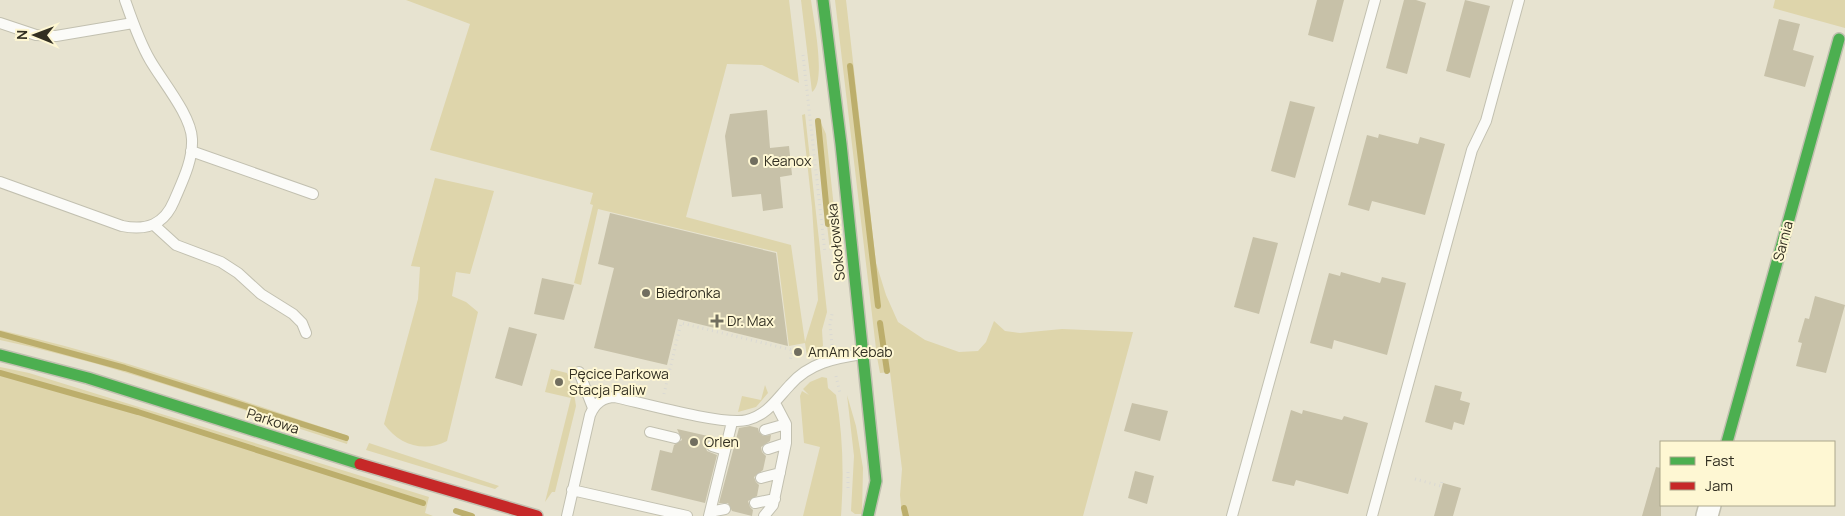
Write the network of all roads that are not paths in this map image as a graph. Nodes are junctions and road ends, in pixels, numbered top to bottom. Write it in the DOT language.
graph roads {
  1 [pos="125,0"];
  2 [pos="823,0"];
  3 [pos="1375,0"];
  4 [pos="1519,0"];
  5 [pos="0,23"];
  6 [pos="133,23"];
  7 [pos="1838,39"];
  8 [pos="191,151"];
  9 [pos="0,182"];
  10 [pos="313,194"];
  11 [pos="154,225"];
  12 [pos="306,333"];
  13 [pos="863,354"];
  14 [pos="0,355"];
  15 [pos="579,372"];
  16 [pos="775,402"];
  17 [pos="593,408"];
  18 [pos="732,422"];
  19 [pos="786,424"];
  20 [pos="764,430"];
  21 [pos="650,432"];
  22 [pos="675,438"];
  23 [pos="1727,441"];
  24 [pos="730,443"];
  25 [pos="786,443"];
  26 [pos="712,446"];
  27 [pos="768,449"];
  28 [pos="780,473"];
  29 [pos="761,478"];
  30 [pos="876,481"];
  31 [pos="572,490"];
  32 [pos="775,499"];
  33 [pos="886,501"];
  34 [pos="755,504"];
  35 [pos="725,509"];
  36 [pos="710,514"];
  37 [pos="537,516"];
  38 [pos="566,516"];
  39 [pos="687,516"];
  40 [pos="764,516"];
  41 [pos="868,516"];
  42 [pos="1232,516"];
  43 [pos="1372,516"];
  1 -- 6 [label="lane"];
  2 -- 13 [label="street, Sokołowska"];
  3 -- 42 [label="lane"];
  4 -- 43 [label="lane"];
  5 -- 6 [label="lane"];
  6 -- 8 [label="lane"];
  7 -- 23 [label="street, Sarnia"];
  8 -- 10 [label="lane"];
  8 -- 11 [label="lane"];
  9 -- 11 [label="lane"];
  11 -- 12 [label="lane"];
  13 -- 16 [label="lane"];
  13 -- 30 [label="street, Sokołowska"];
  14 -- 37 [label="street, Parkowa"];
  15 -- 17 [label="lane"];
  16 -- 18 [label="lane"];
  16 -- 19 [label="lane"];
  17 -- 18 [label="lane"];
  17 -- 31 [label="lane"];
  18 -- 24 [label="lane"];
  19 -- 20 [label="lane"];
  19 -- 25 [label="lane"];
  21 -- 22 [label="lane"];
  24 -- 26 [label="lane"];
  24 -- 36 [label="lane"];
  25 -- 27 [label="lane"];
  25 -- 28 [label="lane"];
  28 -- 29 [label="lane"];
  28 -- 32 [label="lane"];
  30 -- 33 [label="street, Sokołowska"];
  30 -- 41 [label="street, Sokołowska"];
  31 -- 38 [label="lane"];
  31 -- 39 [label="lane"];
  32 -- 34 [label="lane"];
  32 -- 40 [label="lane"];
  35 -- 36 [label="lane"];
}
